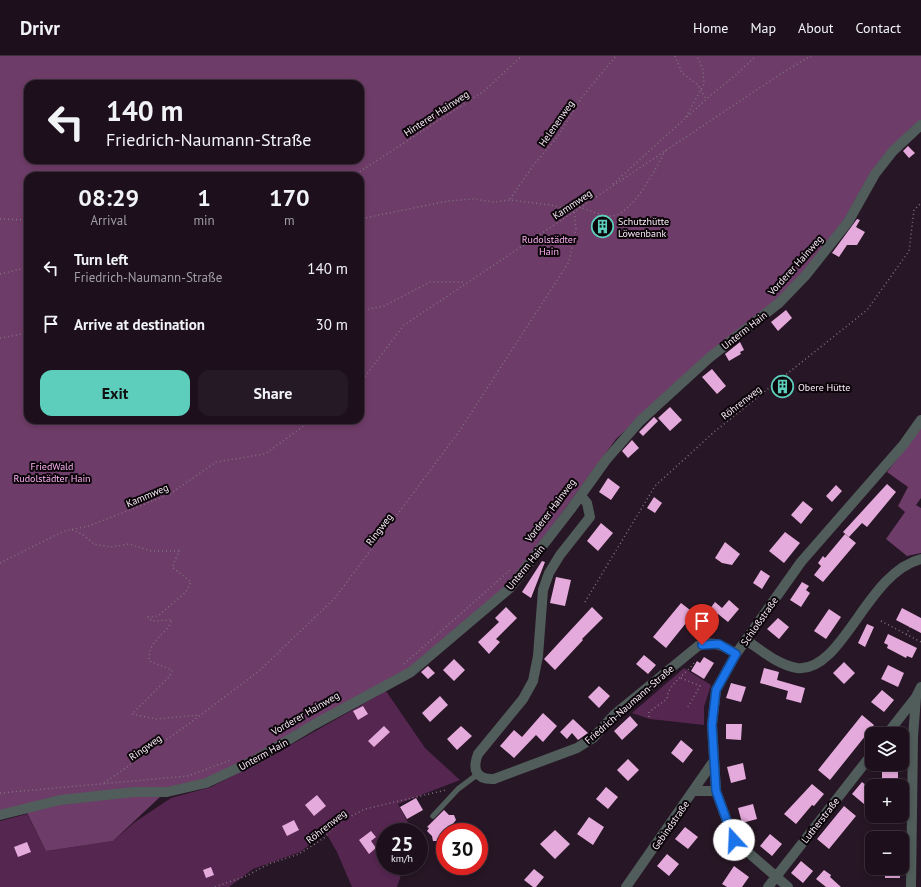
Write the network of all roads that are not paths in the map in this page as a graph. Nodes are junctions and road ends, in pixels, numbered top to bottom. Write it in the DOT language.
graph roads {
  1 [pos="921,125"];
  2 [pos="921,420"];
  3 [pos="581,496"];
  4 [pos="921,559"];
  5 [pos="746,640"];
  6 [pos="736,654"];
  7 [pos="921,687"];
  8 [pos="916,697"];
  9 [pos="892,727"];
  10 [pos="713,762"];
  11 [pos="865,763"];
  12 [pos="913,773"];
  13 [pos="478,774"];
  14 [pos="921,783"];
  15 [pos="694,791"];
  16 [pos="716,791"];
  17 [pos="0,815"];
  18 [pos="433,816"];
  19 [pos="776,877"];
  20 [pos="626,887"];
  21 [pos="768,887"];
  22 [pos="788,887"];
  23 [pos="912,887"];
  1 -- 3 [label="street, Unterm Hain"];
  2 -- 5 [label="street, Schloßstraße"];
  3 -- 13 [label="street"];
  3 -- 17 [label="street, Unterm Hain"];
  4 -- 5 [label="street"];
  5 -- 6 [label="street, Schloßstraße"];
  6 -- 10 [label="street, Schloßstraße"];
  6 -- 13 [label="street, Friedrich-Naumann-Straße"];
  7 -- 8 [label="street"];
  8 -- 9 [label="street"];
  8 -- 12 [label="street"];
  10 -- 15 [label="street, Gebindstraße"];
  10 -- 16 [label="street, Schloßstraße"];
  11 -- 19 [label="street, Lutherstraße"];
  12 -- 14 [label="street"];
  12 -- 23 [label="street"];
  13 -- 18 [label="lane"];
  15 -- 16 [label="street"];
  15 -- 20 [label="street, Gebindstraße"];
  16 -- 19 [label="street, Schloßstraße"];
  19 -- 21 [label="street, Lutherstraße"];
  19 -- 22 [label="street, Schloßstraße"];
}
